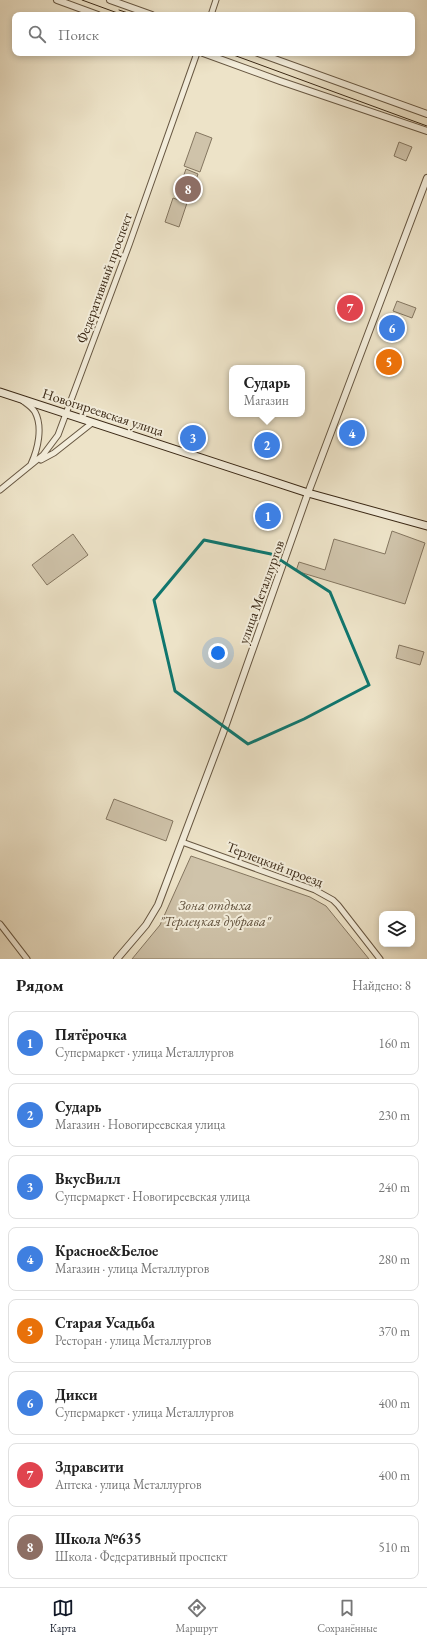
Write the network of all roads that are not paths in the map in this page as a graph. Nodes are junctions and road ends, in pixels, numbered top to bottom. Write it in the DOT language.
graph roads {
  1 [pos="57,0"];
  2 [pos="110,0"];
  3 [pos="216,0"];
  4 [pos="90,12"];
  5 [pos="144,12"];
  6 [pos="212,12"];
  7 [pos="196,56"];
  8 [pos="211,56"];
  9 [pos="266,56"];
  10 [pos="427,114"];
  11 [pos="427,131"];
  12 [pos="427,178"];
  13 [pos="0,392"];
  14 [pos="20,398"];
  15 [pos="66,414"];
  16 [pos="92,423"];
  17 [pos="30,467"];
  18 [pos="0,490"];
  19 [pos="308,493"];
  20 [pos="427,526"];
  21 [pos="182,842"];
  22 [pos="0,924"];
  23 [pos="26,959"];
  24 [pos="117,959"];
  25 [pos="380,959"];
  1 -- 4 [label="street"];
  2 -- 5 [label="street"];
  3 -- 6 [label="street"];
  7 -- 15 [label="street, Федеративный проспект"];
  8 -- 11 [label="street"];
  9 -- 10 [label="street"];
  12 -- 19 [label="street, улица Металлургов"];
  13 -- 14 [label="main road, Новогиреевская улица"];
  14 -- 15 [label="main road, Новогиреевская улица"];
  14 -- 17 [label="street"];
  15 -- 16 [label="main road, Новогиреевская улица"];
  15 -- 17 [label="street, Федеративный проспект"];
  16 -- 17 [label="street"];
  16 -- 19 [label="main road, Новогиреевская улица"];
  17 -- 18 [label="street, Федеративный проспект"];
  19 -- 20 [label="main road, Новогиреевская улица"];
  19 -- 21 [label="street, улица Металлургов"];
  21 -- 24 [label="street, улица Металлургов"];
  21 -- 25 [label="street, Терлецкий проезд"];
  22 -- 23 [label="street"];
}
